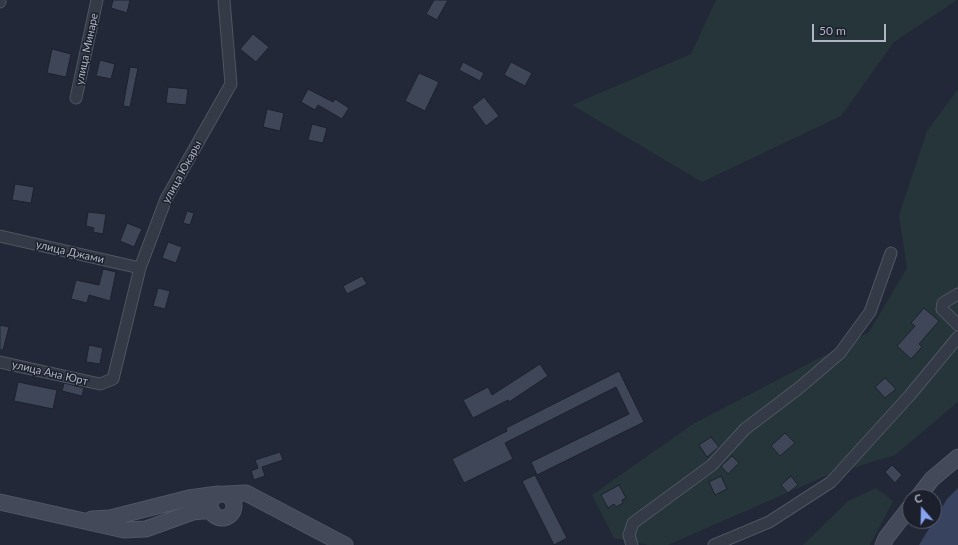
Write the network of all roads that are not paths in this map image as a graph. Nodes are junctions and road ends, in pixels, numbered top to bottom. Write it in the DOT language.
graph roads {
  1 [pos="97,0"];
  2 [pos="224,0"];
  3 [pos="76,98"];
  4 [pos="0,236"];
  5 [pos="891,253"];
  6 [pos="140,268"];
  7 [pos="958,294"];
  8 [pos="958,325"];
  9 [pos="958,337"];
  10 [pos="0,362"];
  11 [pos="100,384"];
  12 [pos="958,457"];
  13 [pos="924,489"];
  14 [pos="246,493"];
  15 [pos="222,494"];
  16 [pos="0,502"];
  17 [pos="212,511"];
  18 [pos="232,513"];
  19 [pos="59,516"];
  20 [pos="902,517"];
  21 [pos="345,545"];
  22 [pos="632,545"];
  23 [pos="714,545"];
  24 [pos="883,545"];
  1 -- 3 [label="street, улица Минаре"];
  2 -- 6 [label="street, улица Юкары"];
  4 -- 6 [label="street, улица Джами"];
  5 -- 22 [label="street"];
  6 -- 11 [label="street, улица Юкары"];
  7 -- 8 [label="street"];
  9 -- 23 [label="street"];
  10 -- 11 [label="street, улица Ана Юрт"];
  12 -- 13 [label="street"];
  14 -- 15 [label="street"];
  14 -- 18 [label="street"];
  14 -- 21 [label="street"];
  15 -- 17 [label="street"];
  15 -- 18 [label="street"];
  15 -- 19 [label="street"];
  16 -- 19 [label="street"];
  17 -- 18 [label="street"];
  17 -- 19 [label="street"];
  20 -- 24 [label="street"];
}
